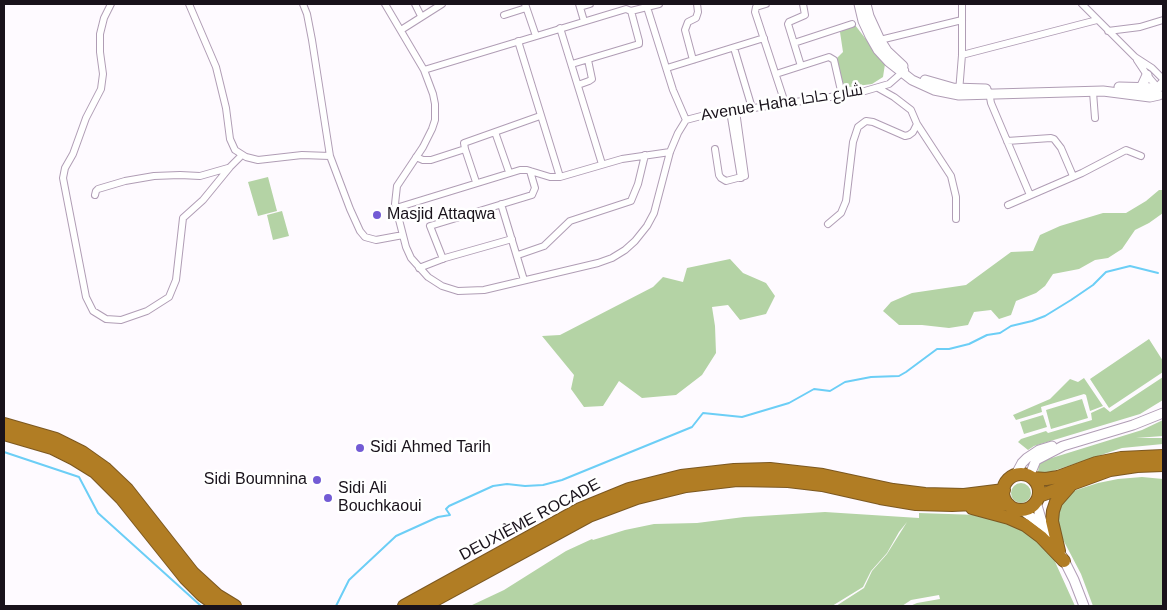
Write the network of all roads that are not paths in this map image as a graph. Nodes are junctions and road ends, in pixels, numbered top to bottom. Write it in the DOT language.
graph roads {
  1 [pos="111,4"];
  2 [pos="189,4"];
  3 [pos="303,4"];
  4 [pos="385,4"];
  5 [pos="415,4"];
  6 [pos="442,4"];
  7 [pos="590,4"];
  8 [pos="659,4"];
  9 [pos="697,4"];
  10 [pos="766,4"];
  11 [pos="803,4"];
  12 [pos="859,4"];
  13 [pos="866,4"];
  14 [pos="962,4"];
  15 [pos="1082,4"];
  16 [pos="579,5"];
  17 [pos="647,5"];
  18 [pos="526,6"];
  19 [pos="754,6"];
  20 [pos="627,8"];
  21 [pos="504,15"];
  22 [pos="421,16"];
  23 [pos="962,20"];
  24 [pos="1097,20"];
  25 [pos="1163,20"];
  26 [pos="584,21"];
  27 [pos="852,24"];
  28 [pos="560,28"];
  29 [pos="401,30"];
  30 [pos="1108,31"];
  31 [pos="536,36"];
  32 [pos="764,38"];
  33 [pos="880,40"];
  34 [pos="518,41"];
  35 [pos="794,43"];
  36 [pos="734,48"];
  37 [pos="962,55"];
  38 [pos="1135,57"];
  39 [pos="588,60"];
  40 [pos="693,60"];
  41 [pos="572,64"];
  42 [pos="801,66"];
  43 [pos="667,68"];
  44 [pos="424,70"];
  45 [pos="904,71"];
  46 [pos="776,74"];
  47 [pos="1147,75"];
  48 [pos="1163,79"];
  49 [pos="578,85"];
  50 [pos="878,88"];
  51 [pos="1141,88"];
  52 [pos="1046,90"];
  53 [pos="959,91"];
  54 [pos="1161,91"];
  55 [pos="989,92"];
  56 [pos="1093,92"];
  57 [pos="842,94"];
  58 [pos="785,103"];
  59 [pos="752,108"];
  60 [pos="733,111"];
  61 [pos="540,116"];
  62 [pos="1095,118"];
  63 [pos="686,120"];
  64 [pos="917,124"];
  65 [pos="495,132"];
  66 [pos="1007,142"];
  67 [pos="465,149"];
  68 [pos="714,149"];
  69 [pos="670,152"];
  70 [pos="242,155"];
  71 [pos="645,155"];
  72 [pos="330,156"];
  73 [pos="1141,156"];
  74 [pos="416,157"];
  75 [pos="602,164"];
  76 [pos="230,167"];
  77 [pos="530,171"];
  78 [pos="509,172"];
  79 [pos="1073,176"];
  80 [pos="560,177"];
  81 [pos="476,182"];
  82 [pos="95,195"];
  83 [pos="1030,195"];
  84 [pos="501,204"];
  85 [pos="1008,205"];
  86 [pos="396,208"];
  87 [pos="956,218"];
  88 [pos="828,224"];
  89 [pos="403,235"];
  90 [pos="512,239"];
  91 [pos="518,255"];
  92 [pos="443,259"];
  93 [pos="418,268"];
  94 [pos="524,280"];
  95 [pos="1163,407"];
  96 [pos="1159,414"];
  97 [pos="4,424"];
  98 [pos="4,434"];
  99 [pos="41,439"];
  100 [pos="1063,446"];
  101 [pos="1163,449"];
  102 [pos="1134,456"];
  103 [pos="1163,456"];
  104 [pos="1163,465"];
  105 [pos="1110,470"];
  106 [pos="1163,474"];
  107 [pos="1015,476"];
  108 [pos="1031,478"];
  109 [pos="1073,483"];
  110 [pos="1004,490"];
  111 [pos="1037,499"];
  112 [pos="958,505"];
  113 [pos="1009,505"];
  114 [pos="1022,510"];
  115 [pos="1045,528"];
  116 [pos="1062,556"];
  117 [pos="217,606"];
  118 [pos="235,606"];
  119 [pos="404,606"];
  120 [pos="424,606"];
  121 [pos="1084,606"];
  1 -- 76 [label="street"];
  2 -- 70 [label="street"];
  3 -- 72 [label="street"];
  4 -- 29 [label="street"];
  5 -- 22 [label="street"];
  6 -- 22 [label="street"];
  7 -- 16 [label="street"];
  8 -- 17 [label="street"];
  9 -- 40 [label="street"];
  10 -- 19 [label="street"];
  11 -- 35 [label="street"];
  12 -- 45 [label="street"];
  13 -- 33 [label="street"];
  14 -- 23 [label="street"];
  15 -- 24 [label="street"];
  16 -- 26 [label="street"];
  17 -- 20 [label="street"];
  17 -- 43 [label="street, Avenue Haha شارع حاحا"];
  18 -- 21 [label="street"];
  18 -- 31 [label="street"];
  19 -- 32 [label="street"];
  20 -- 26 [label="street"];
  20 -- 39 [label="street"];
  22 -- 29 [label="street"];
  23 -- 33 [label="street"];
  23 -- 37 [label="street"];
  24 -- 30 [label="street"];
  24 -- 37 [label="street"];
  25 -- 30 [label="street"];
  26 -- 28 [label="street"];
  27 -- 35 [label="street"];
  28 -- 31 [label="street"];
  28 -- 41 [label="street"];
  29 -- 44 [label="street"];
  30 -- 38 [label="street"];
  31 -- 34 [label="street"];
  32 -- 36 [label="street"];
  32 -- 46 [label="street"];
  33 -- 45 [label="street"];
  34 -- 44 [label="street"];
  34 -- 61 [label="street"];
  35 -- 42 [label="street"];
  36 -- 40 [label="street"];
  36 -- 59 [label="street"];
  37 -- 53 [label="street"];
  38 -- 47 [label="street"];
  38 -- 48 [label="street"];
  39 -- 41 [label="street"];
  39 -- 49 [label="street"];
  40 -- 43 [label="street"];
  41 -- 49 [label="street"];
  42 -- 46 [label="street"];
  42 -- 57 [label="street"];
  43 -- 63 [label="street, Avenue Haha شارع حاحا"];
  44 -- 74 [label="street"];
  45 -- 50 [label="street, Avenue Haha شارع حاحا"];
  45 -- 53 [label="street"];
  46 -- 58 [label="street"];
  47 -- 51 [label="street"];
  47 -- 54 [label="street"];
  49 -- 75 [label="street"];
  50 -- 57 [label="street, Avenue Haha شارع حاحا"];
  50 -- 64 [label="street"];
  51 -- 52 [label="street"];
  51 -- 54 [label="street"];
  52 -- 55 [label="street"];
  52 -- 56 [label="street"];
  53 -- 55 [label="street"];
  54 -- 56 [label="street"];
  55 -- 66 [label="street"];
  56 -- 62 [label="street"];
  57 -- 58 [label="street, Avenue Haha شارع حاحا"];
  58 -- 59 [label="street, Avenue Haha شارع حاحا"];
  59 -- 60 [label="street, Avenue Haha شارع حاحا"];
  60 -- 63 [label="street, Avenue Haha شارع حاحا"];
  60 -- 68 [label="street"];
  61 -- 65 [label="street"];
  61 -- 80 [label="street"];
  63 -- 69 [label="street"];
  64 -- 87 [label="street"];
  64 -- 88 [label="street"];
  65 -- 67 [label="street"];
  65 -- 78 [label="street"];
  66 -- 79 [label="street"];
  66 -- 83 [label="street"];
  67 -- 74 [label="street"];
  67 -- 81 [label="street"];
  69 -- 71 [label="street"];
  69 -- 94 [label="street"];
  70 -- 72 [label="street"];
  70 -- 76 [label="street"];
  71 -- 75 [label="street"];
  71 -- 91 [label="street"];
  72 -- 89 [label="street"];
  73 -- 79 [label="street"];
  74 -- 86 [label="street"];
  75 -- 80 [label="street"];
  76 -- 82 [label="street"];
  77 -- 78 [label="street"];
  77 -- 80 [label="street"];
  77 -- 84 [label="street"];
  78 -- 81 [label="street"];
  79 -- 83 [label="street"];
  81 -- 86 [label="street"];
  83 -- 85 [label="street"];
  84 -- 90 [label="street"];
  84 -- 92 [label="street"];
  86 -- 89 [label="street"];
  89 -- 93 [label="street"];
  90 -- 91 [label="street"];
  90 -- 92 [label="street"];
  91 -- 94 [label="street"];
  92 -- 93 [label="street"];
  93 -- 94 [label="street"];
  95 -- 96 [label="street"];
  96 -- 100 [label="street"];
  97 -- 99 [label="highway"];
  98 -- 99 [label="highway"];
  99 -- 117 [label="highway"];
  99 -- 118 [label="highway"];
  100 -- 107 [label="street"];
  100 -- 108 [label="street"];
  101 -- 102 [label="highway"];
  102 -- 103 [label="highway"];
  102 -- 108 [label="highway"];
  104 -- 105 [label="highway"];
  105 -- 106 [label="highway"];
  105 -- 109 [label="highway"];
  107 -- 108 [label="highway"];
  107 -- 110 [label="highway"];
  108 -- 111 [label="highway"];
  109 -- 111 [label="highway"];
  109 -- 116 [label="highway"];
  110 -- 113 [label="highway"];
  110 -- 119 [label="highway, DEUXIÈME ROCADE"];
  111 -- 114 [label="highway"];
  111 -- 115 [label="street"];
  112 -- 113 [label="highway, DEUXIÈME ROCADE"];
  112 -- 116 [label="highway"];
  112 -- 120 [label="highway, DEUXIÈME ROCADE"];
  113 -- 114 [label="highway"];
  114 -- 115 [label="street"];
  115 -- 116 [label="street"];
  116 -- 121 [label="street"];
}
